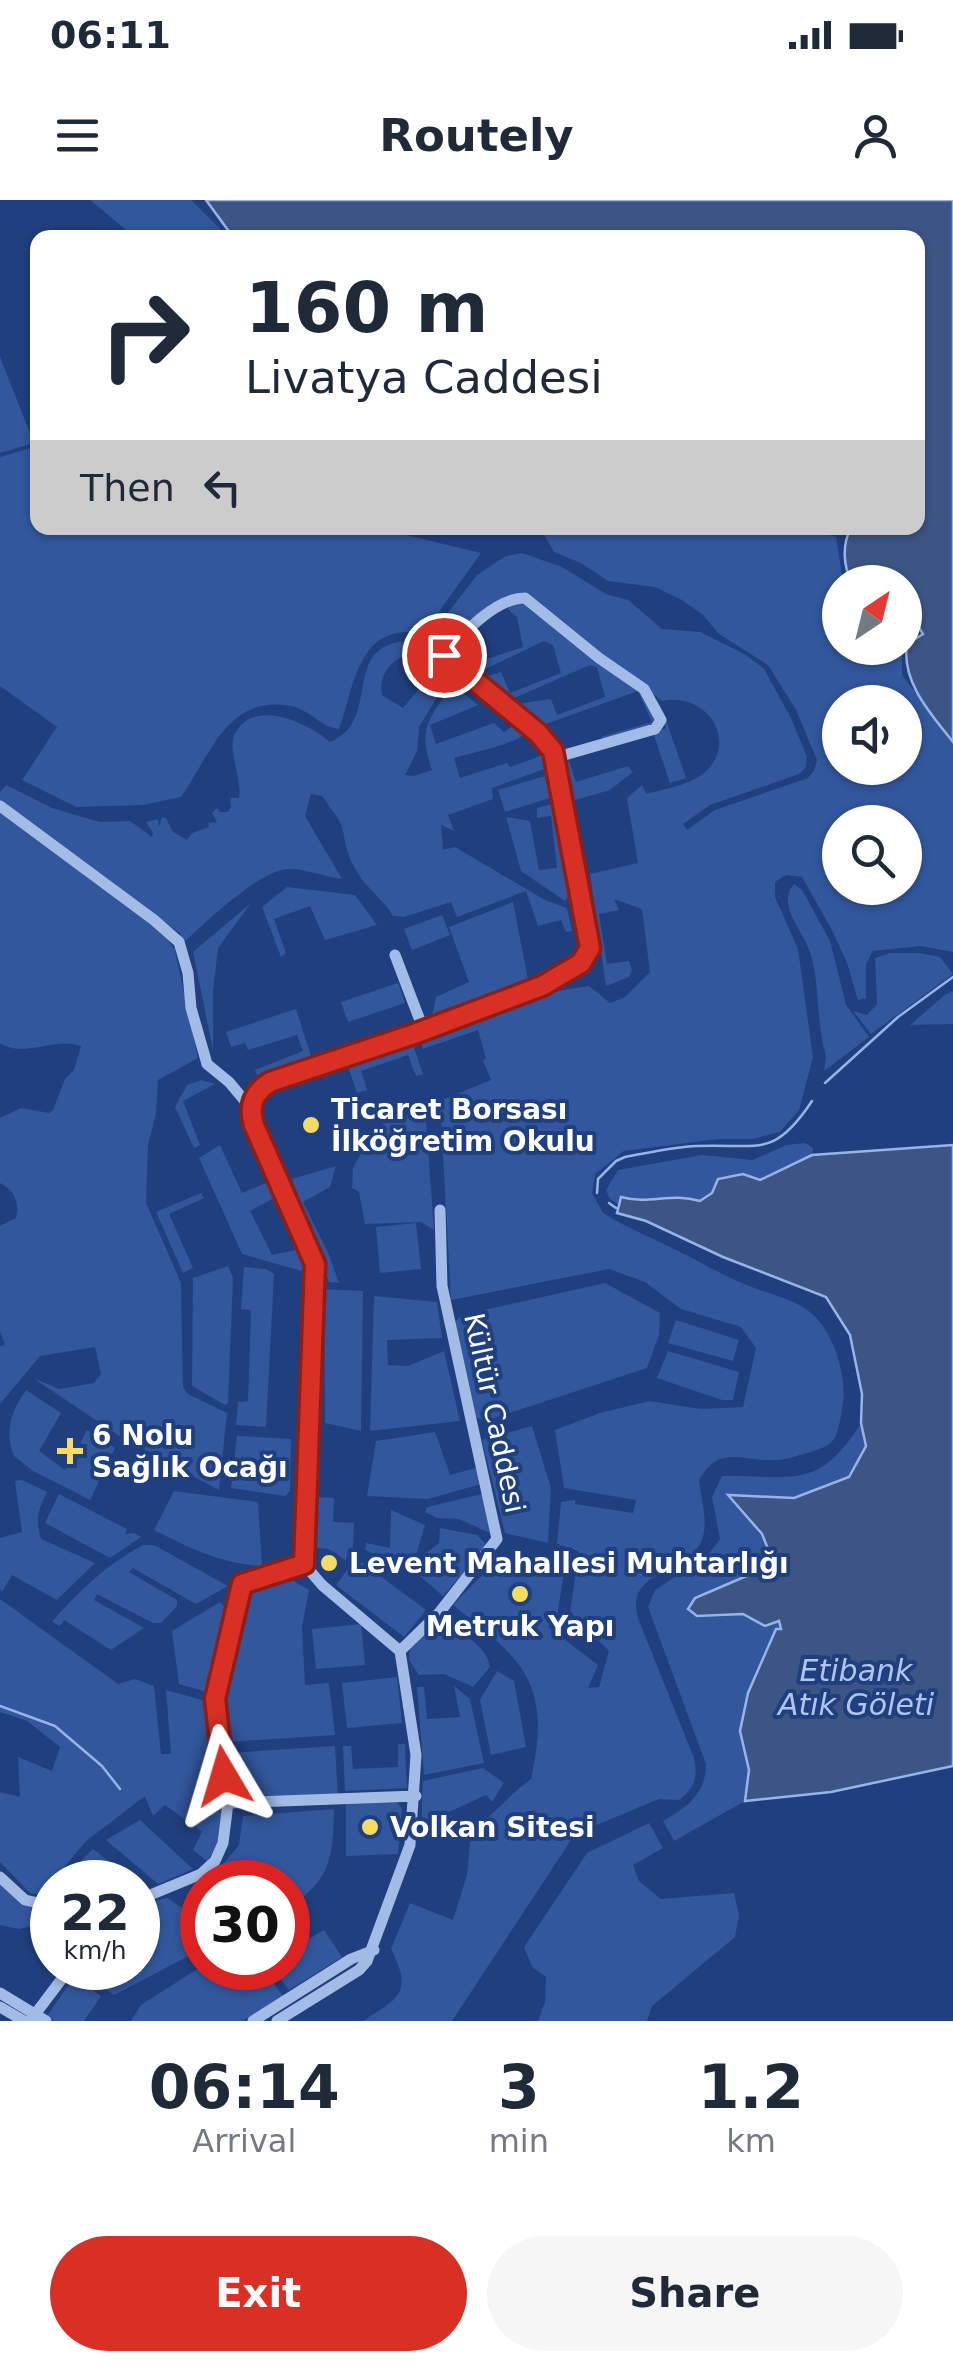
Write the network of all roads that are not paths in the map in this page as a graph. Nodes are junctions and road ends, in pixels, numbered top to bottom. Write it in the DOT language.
graph roads {
  1 [pos="554,758"];
  2 [pos="0,806"];
  3 [pos="395,954"];
  4 [pos="424,1031"];
  5 [pos="250,1107"];
  6 [pos="440,1210"];
  7 [pos="304,1564"];
  8 [pos="400,1651"];
  9 [pos="416,1796"];
  10 [pos="228,1803"];
  11 [pos="0,1877"];
  12 [pos="160,1890"];
  13 [pos="30,1901"];
  14 [pos="374,1950"];
  15 [pos="54,1990"];
  16 [pos="0,1993"];
  17 [pos="0,2006"];
  18 [pos="34,2019"];
  19 [pos="253,2021"];
  20 [pos="277,2021"];
  1 -- 1 [label="street"];
  1 -- 4 [label="street"];
  2 -- 5 [label="street"];
  3 -- 4 [label="street"];
  4 -- 5 [label="street"];
  5 -- 7 [label="street"];
  6 -- 8 [label="street, Kültür Caddesi"];
  7 -- 8 [label="street"];
  7 -- 10 [label="street"];
  8 -- 9 [label="street"];
  9 -- 10 [label="street"];
  9 -- 14 [label="street"];
  10 -- 12 [label="street"];
  11 -- 13 [label="street"];
  14 -- 19 [label="street"];
  14 -- 20 [label="street"];
  15 -- 18 [label="street"];
  16 -- 18 [label="street"];
  17 -- 18 [label="street"];
}
